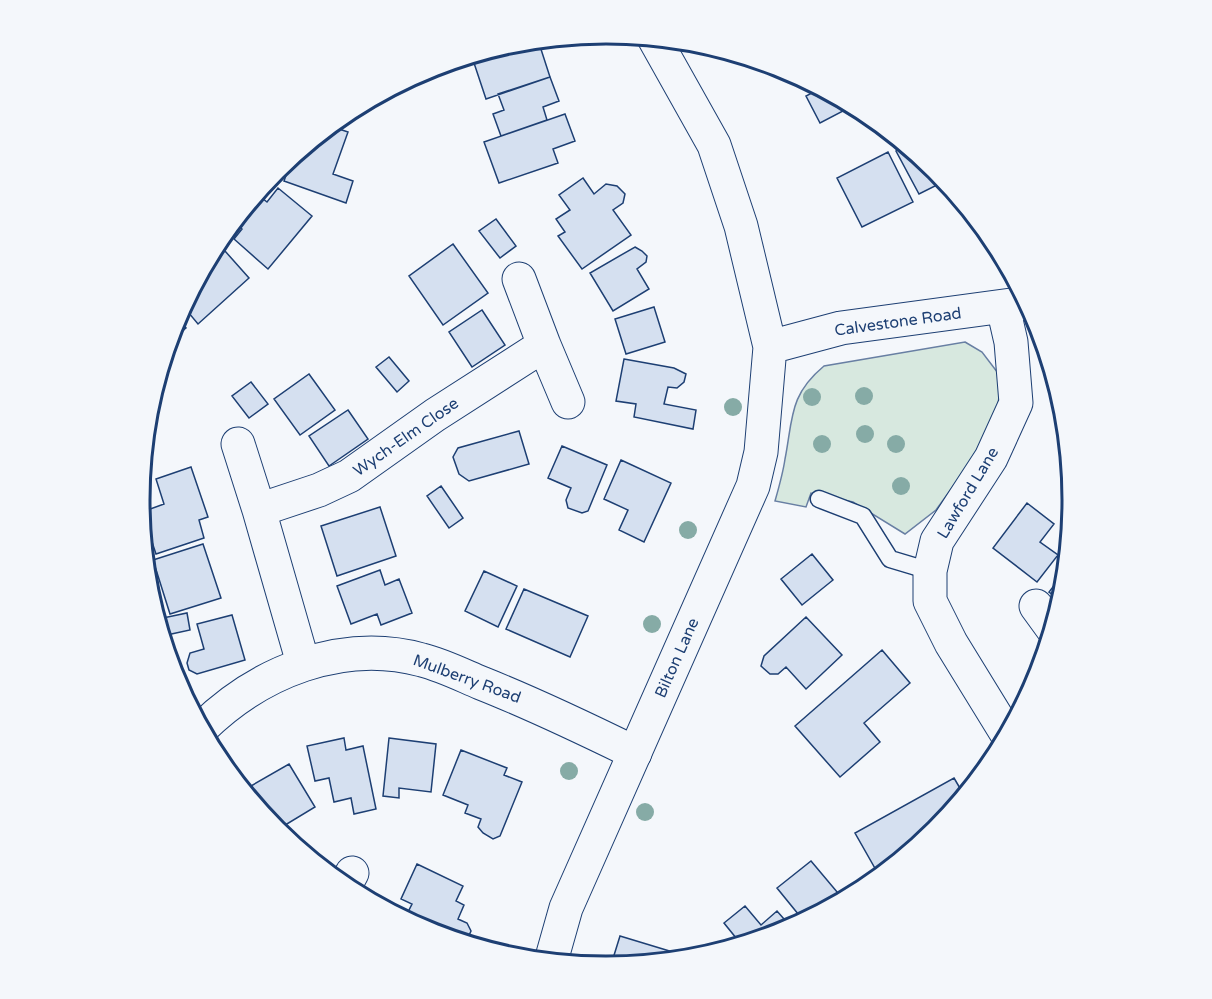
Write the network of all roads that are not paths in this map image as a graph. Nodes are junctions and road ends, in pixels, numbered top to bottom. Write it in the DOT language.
graph roads {
  1 [pos="659,46"];
  2 [pos="519,279"];
  3 [pos="1015,305"];
  4 [pos="544,345"];
  5 [pos="770,347"];
  6 [pos="568,402"];
  7 [pos="238,444"];
  8 [pos="819,499"];
  9 [pos="259,510"];
  10 [pos="930,572"];
  11 [pos="303,663"];
  12 [pos="208,722"];
  13 [pos="1002,726"];
  14 [pos="635,753"];
  15 [pos="553,953"];
  1 -- 5 [label="street"];
  2 -- 4 [label="street"];
  3 -- 5 [label="street, Calvestone Road"];
  3 -- 10 [label="street, Lawford Lane"];
  4 -- 6 [label="street"];
  4 -- 9 [label="street, Wych-Elm Close"];
  5 -- 14 [label="street, Bilton Lane"];
  7 -- 9 [label="street"];
  8 -- 10 [label="lane"];
  9 -- 11 [label="street"];
  10 -- 13 [label="street, Lawford Lane"];
  11 -- 12 [label="street, Mulberry Road"];
  11 -- 14 [label="street, Mulberry Road"];
  14 -- 15 [label="street, Bilton Lane"];
}
